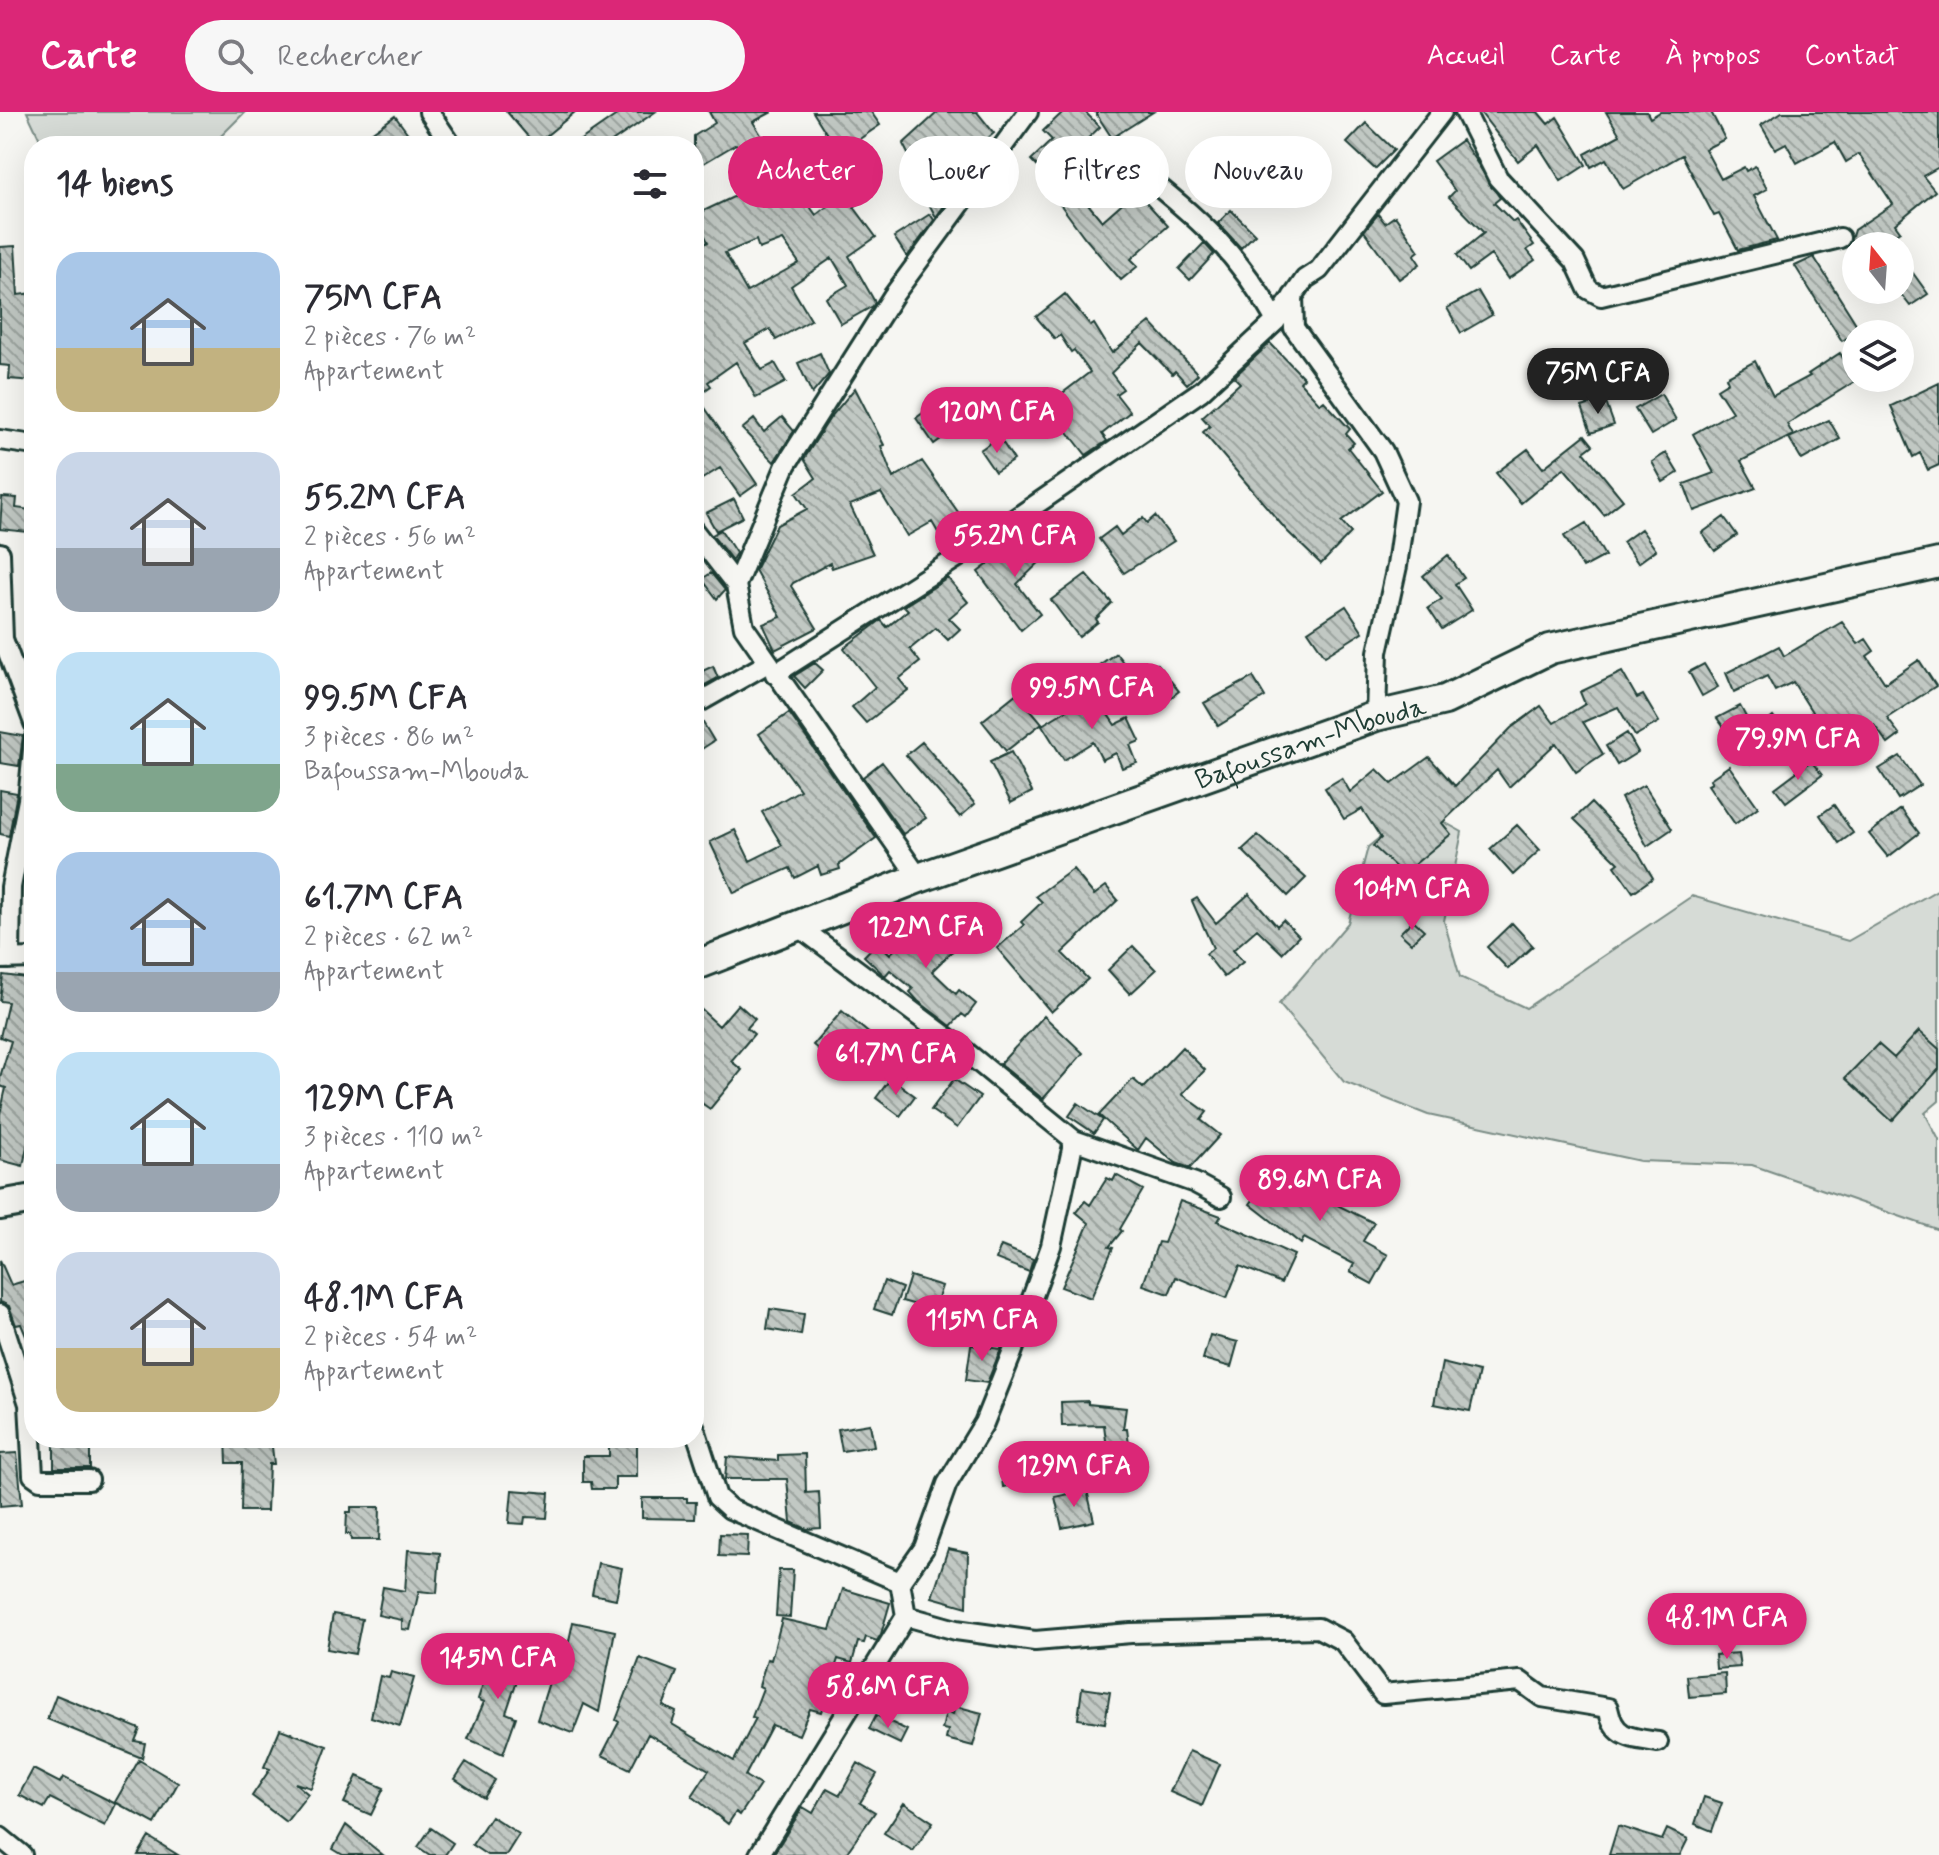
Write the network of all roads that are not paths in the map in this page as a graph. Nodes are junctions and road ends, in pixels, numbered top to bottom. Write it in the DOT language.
graph roads {
  1 [pos="429,112"];
  2 [pos="1028,112"];
  3 [pos="1442,112"];
  4 [pos="1465,112"];
  5 [pos="445,136"];
  6 [pos="1169,195"];
  7 [pos="1840,238"];
  8 [pos="1293,296"];
  9 [pos="1276,321"];
  10 [pos="0,440"];
  11 [pos="24,444"];
  12 [pos="704,544"];
  13 [pos="0,553"];
  14 [pos="1939,563"];
  15 [pos="736,585"];
  16 [pos="771,668"];
  17 [pos="24,699"];
  18 [pos="704,700"];
  19 [pos="1376,716"];
  20 [pos="24,820"];
  21 [pos="919,878"];
  22 [pos="798,926"];
  23 [pos="5,959"];
  24 [pos="704,962"];
  25 [pos="1074,1140"];
  26 [pos="1221,1197"];
  27 [pos="24,1201"];
  28 [pos="0,1205"];
  29 [pos="0,1314"];
  30 [pos="24,1388"];
  31 [pos="31,1448"];
  32 [pos="701,1448"];
  33 [pos="89,1480"];
  34 [pos="900,1582"];
  35 [pos="906,1616"];
  36 [pos="1658,1742"];
  37 [pos="0,1837"];
  38 [pos="22,1855"];
  39 [pos="759,1855"];
  1 -- 5 [label="street"];
  2 -- 15 [label="street"];
  3 -- 8 [label="street"];
  4 -- 7 [label="street"];
  6 -- 9 [label="street"];
  8 -- 9 [label="street"];
  8 -- 19 [label="street"];
  9 -- 16 [label="street"];
  10 -- 11 [label="street"];
  12 -- 15 [label="street"];
  13 -- 17 [label="street"];
  14 -- 19 [label="highway, Bafoussam-Mbouda"];
  15 -- 16 [label="street"];
  16 -- 18 [label="street"];
  16 -- 21 [label="street"];
  19 -- 21 [label="highway, Bafoussam-Mbouda"];
  20 -- 23 [label="street"];
  21 -- 22 [label="highway, Bafoussam-Mbouda"];
  22 -- 24 [label="highway, Bafoussam-Mbouda"];
  22 -- 25 [label="street"];
  25 -- 26 [label="street"];
  25 -- 34 [label="street"];
  27 -- 28 [label="highway"];
  29 -- 30 [label="street"];
  31 -- 33 [label="street"];
  32 -- 34 [label="street"];
  34 -- 35 [label="street"];
  35 -- 36 [label="street"];
  35 -- 39 [label="street"];
  37 -- 38 [label="street"];
}
